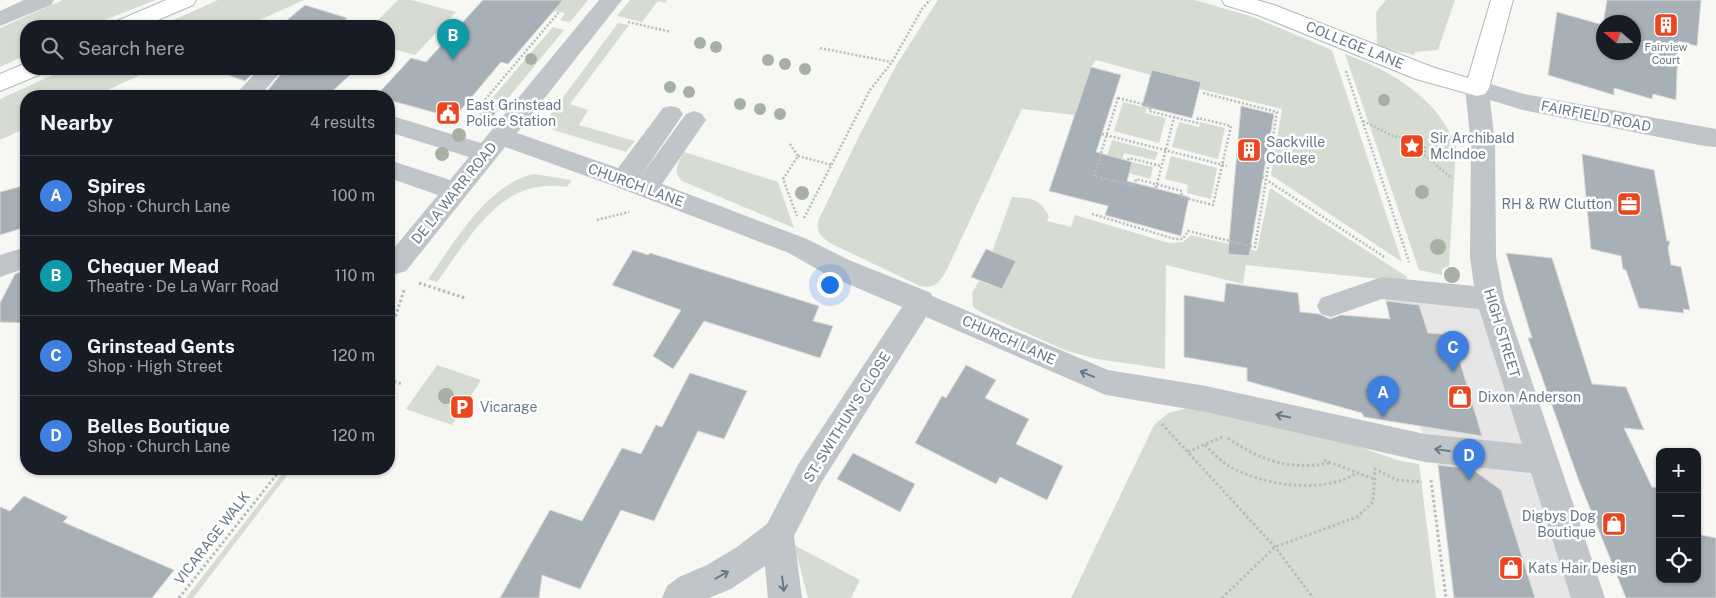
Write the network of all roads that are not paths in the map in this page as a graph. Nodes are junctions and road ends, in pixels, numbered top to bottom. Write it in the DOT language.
graph roads {
  1 [pos="43,0"];
  2 [pos="185,0"];
  3 [pos="611,0"];
  4 [pos="1234,0"];
  5 [pos="1502,0"];
  6 [pos="0,19"];
  7 [pos="139,20"];
  8 [pos="20,74"];
  9 [pos="266,75"];
  10 [pos="0,83"];
  11 [pos="1477,88"];
  12 [pos="252,90"];
  13 [pos="682,117"];
  14 [pos="395,124"];
  15 [pos="1716,138"];
  16 [pos="493,145"];
  17 [pos="395,171"];
  18 [pos="634,183"];
  19 [pos="455,192"];
  20 [pos="20,259"];
  21 [pos="395,263"];
  22 [pos="0,266"];
  23 [pos="1490,299"];
  24 [pos="920,301"];
  25 [pos="1331,306"];
  26 [pos="1543,460"];
  27 [pos="778,535"];
  28 [pos="680,598"];
  29 [pos="785,598"];
  30 [pos="1588,598"];
  1 -- 6 [label="street"];
  2 -- 7 [label="main road"];
  3 -- 16 [label="street, DE LA WARR ROAD"];
  4 -- 11 [label="main road, COLLEGE LANE"];
  5 -- 11 [label="main road"];
  8 -- 10 [label="main road"];
  9 -- 12 [label="street"];
  11 -- 15 [label="street, FAIRFIELD ROAD"];
  11 -- 23 [label="street, HIGH STREET"];
  13 -- 18 [label="street"];
  14 -- 16 [label="street, CHURCH LANE"];
  16 -- 18 [label="street, CHURCH LANE"];
  16 -- 19 [label="street, DE LA WARR ROAD"];
  17 -- 19 [label="street"];
  18 -- 24 [label="street, CHURCH LANE"];
  19 -- 21 [label="street, DE LA WARR ROAD"];
  20 -- 22 [label="street"];
  23 -- 25 [label="street"];
  23 -- 26 [label="street, HIGH STREET"];
  26 -- 24 [label="street, CHURCH LANE, one-way"];
  24 -- 27 [label="street, ST. SWITHUN'S CLOSE"];
  26 -- 30 [label="street, HIGH STREET"];
  28 -- 27 [label="street, ST. SWITHUN'S CLOSE, one-way"];
  27 -- 29 [label="street, one-way"];
}
